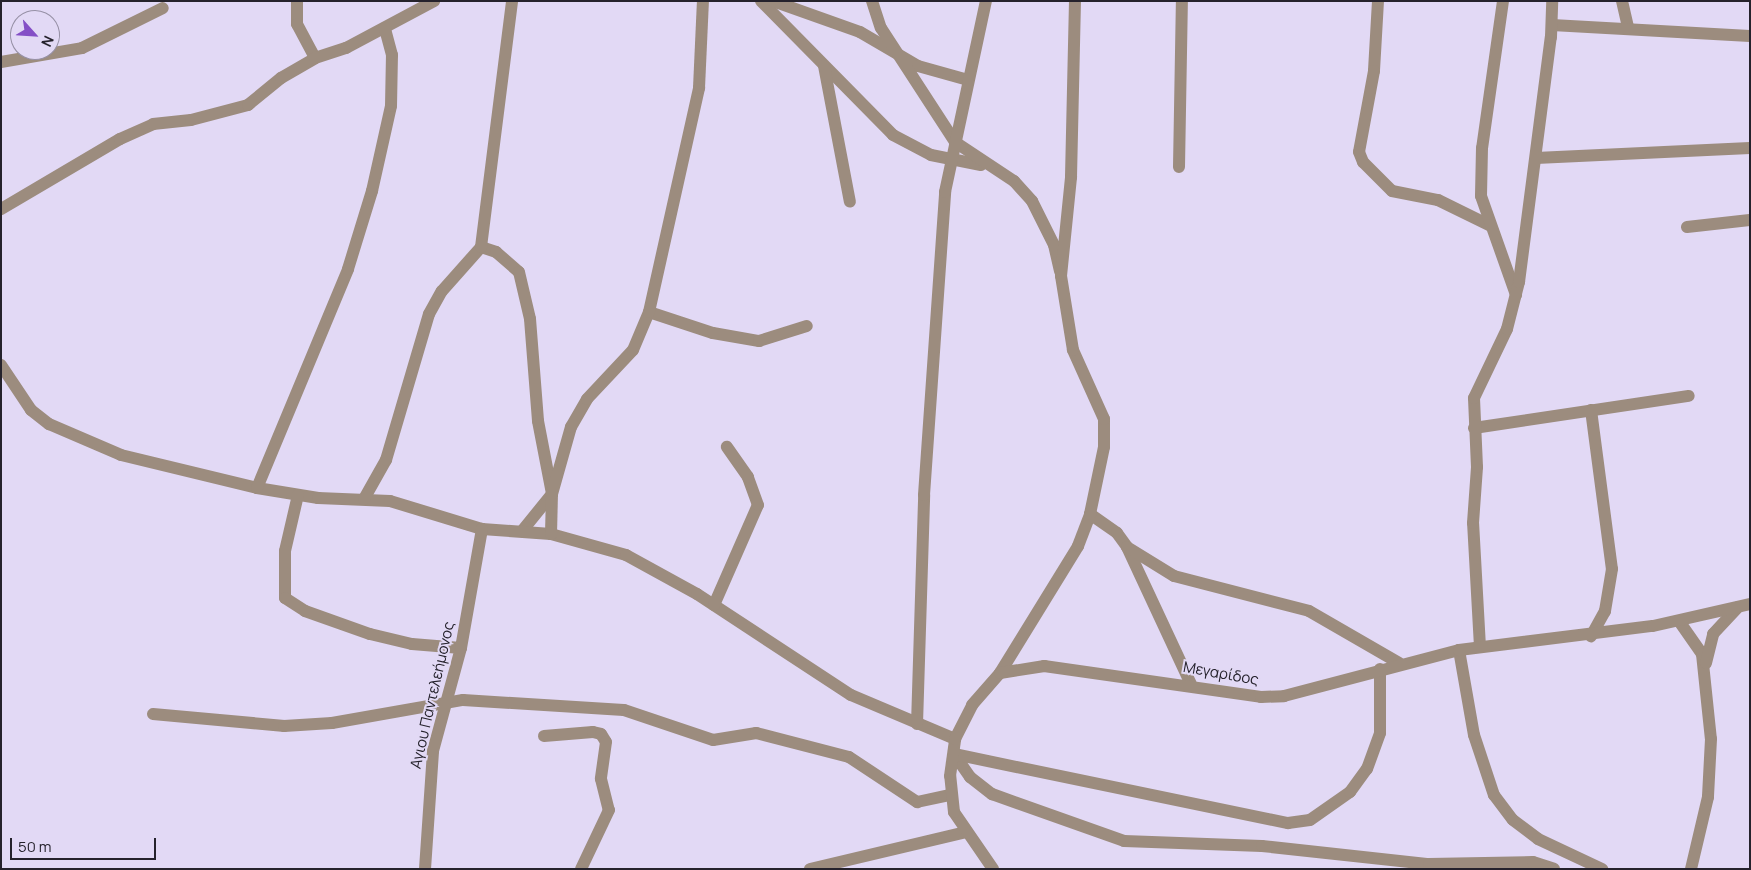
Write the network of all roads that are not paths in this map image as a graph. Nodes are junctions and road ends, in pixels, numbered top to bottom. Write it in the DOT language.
graph roads {
  1 [pos="297,1"];
  2 [pos="434,1"];
  3 [pos="512,1"];
  4 [pos="703,1"];
  5 [pos="761,1"];
  6 [pos="773,1"];
  7 [pos="864,1"];
  8 [pos="872,1"];
  9 [pos="986,1"];
  10 [pos="1074,1"];
  11 [pos="1182,1"];
  12 [pos="1378,1"];
  13 [pos="1503,1"];
  14 [pos="1552,1"];
  15 [pos="1622,1"];
  16 [pos="163,8"];
  17 [pos="876,15"];
  18 [pos="1552,24"];
  19 [pos="1628,26"];
  20 [pos="385,28"];
  21 [pos="1750,36"];
  22 [pos="895,50"];
  23 [pos="315,58"];
  24 [pos="1,62"];
  25 [pos="824,64"];
  26 [pos="968,80"];
  27 [pos="955,142"];
  28 [pos="1750,148"];
  29 [pos="1536,158"];
  30 [pos="950,159"];
  31 [pos="984,165"];
  32 [pos="1179,167"];
  33 [pos="850,202"];
  34 [pos="1,209"];
  35 [pos="1750,220"];
  36 [pos="1489,225"];
  37 [pos="1687,227"];
  38 [pos="481,247"];
  39 [pos="1061,276"];
  40 [pos="1516,295"];
  41 [pos="649,312"];
  42 [pos="807,326"];
  43 [pos="1,365"];
  44 [pos="1689,396"];
  45 [pos="1591,410"];
  46 [pos="1474,428"];
  47 [pos="727,447"];
  48 [pos="257,488"];
  49 [pos="552,494"];
  50 [pos="298,495"];
  51 [pos="364,500"];
  52 [pos="1090,514"];
  53 [pos="482,529"];
  54 [pos="522,531"];
  55 [pos="552,534"];
  56 [pos="1127,546"];
  57 [pos="714,605"];
  58 [pos="1744,605"];
  59 [pos="1679,621"];
  60 [pos="1591,636"];
  61 [pos="1480,647"];
  62 [pos="461,648"];
  63 [pos="1459,650"];
  64 [pos="1400,663"];
  65 [pos="1380,669"];
  66 [pos="1000,673"];
  67 [pos="1706,673"];
  68 [pos="1191,684"];
  69 [pos="448,704"];
  70 [pos="153,714"];
  71 [pos="917,724"];
  72 [pos="544,736"];
  73 [pos="955,739"];
  74 [pos="954,754"];
  75 [pos="950,795"];
  76 [pos="966,832"];
  77 [pos="426,869"];
  78 [pos="581,869"];
  79 [pos="810,869"];
  80 [pos="993,869"];
  81 [pos="1554,869"];
  82 [pos="1602,869"];
  83 [pos="1691,869"];
  1 -- 23 [label="street"];
  2 -- 20 [label="street"];
  3 -- 38 [label="street"];
  4 -- 41 [label="street"];
  5 -- 25 [label="street"];
  6 -- 22 [label="street"];
  7 -- 17 [label="street"];
  8 -- 17 [label="street"];
  9 -- 26 [label="street"];
  10 -- 39 [label="street"];
  11 -- 32 [label="street"];
  12 -- 36 [label="street"];
  13 -- 36 [label="street"];
  14 -- 18 [label="street"];
  15 -- 19 [label="street"];
  16 -- 24 [label="street"];
  17 -- 22 [label="street"];
  18 -- 19 [label="street"];
  18 -- 29 [label="street"];
  19 -- 21 [label="street"];
  20 -- 23 [label="street"];
  20 -- 48 [label="street"];
  22 -- 26 [label="street"];
  22 -- 27 [label="street"];
  23 -- 34 [label="street"];
  25 -- 30 [label="street"];
  25 -- 33 [label="street"];
  26 -- 27 [label="street"];
  27 -- 30 [label="street"];
  27 -- 31 [label="street"];
  28 -- 29 [label="street"];
  29 -- 40 [label="street"];
  30 -- 31 [label="street"];
  30 -- 71 [label="street"];
  31 -- 39 [label="street"];
  35 -- 37 [label="street"];
  36 -- 40 [label="street"];
  38 -- 49 [label="street"];
  38 -- 51 [label="street"];
  39 -- 52 [label="street"];
  40 -- 46 [label="street"];
  41 -- 42 [label="street"];
  41 -- 49 [label="street"];
  43 -- 48 [label="street"];
  44 -- 45 [label="street"];
  45 -- 46 [label="street"];
  45 -- 60 [label="street"];
  46 -- 61 [label="street"];
  47 -- 57 [label="street"];
  48 -- 50 [label="street"];
  49 -- 54 [label="street"];
  49 -- 55 [label="street"];
  50 -- 51 [label="street"];
  50 -- 62 [label="street"];
  51 -- 53 [label="street"];
  52 -- 56 [label="street"];
  52 -- 66 [label="street"];
  53 -- 54 [label="street"];
  53 -- 62 [label="street, Αγιου Παντελεήμονος"];
  54 -- 55 [label="street"];
  55 -- 57 [label="street"];
  56 -- 64 [label="street"];
  56 -- 68 [label="street"];
  57 -- 71 [label="street"];
  58 -- 59 [label="street, Μεγαρίδος"];
  58 -- 67 [label="street"];
  59 -- 60 [label="street, Μεγαρίδος"];
  59 -- 67 [label="street"];
  60 -- 61 [label="street, Μεγαρίδος"];
  61 -- 63 [label="street, Μεγαρίδος"];
  62 -- 69 [label="street, Αγιου Παντελεήμονος"];
  63 -- 64 [label="street, Μεγαρίδος"];
  63 -- 82 [label="street"];
  64 -- 65 [label="street, Μεγαρίδος"];
  65 -- 68 [label="street, Μεγαρίδος"];
  65 -- 74 [label="street"];
  66 -- 68 [label="street, Μεγαρίδος"];
  66 -- 73 [label="street"];
  67 -- 83 [label="street"];
  69 -- 70 [label="street"];
  69 -- 75 [label="street"];
  69 -- 77 [label="street, Αγιου Παντελεήμονος"];
  71 -- 73 [label="street"];
  72 -- 78 [label="street"];
  73 -- 74 [label="street"];
  74 -- 75 [label="street"];
  74 -- 81 [label="street"];
  75 -- 76 [label="street"];
  76 -- 79 [label="street"];
  76 -- 80 [label="street"];
}
